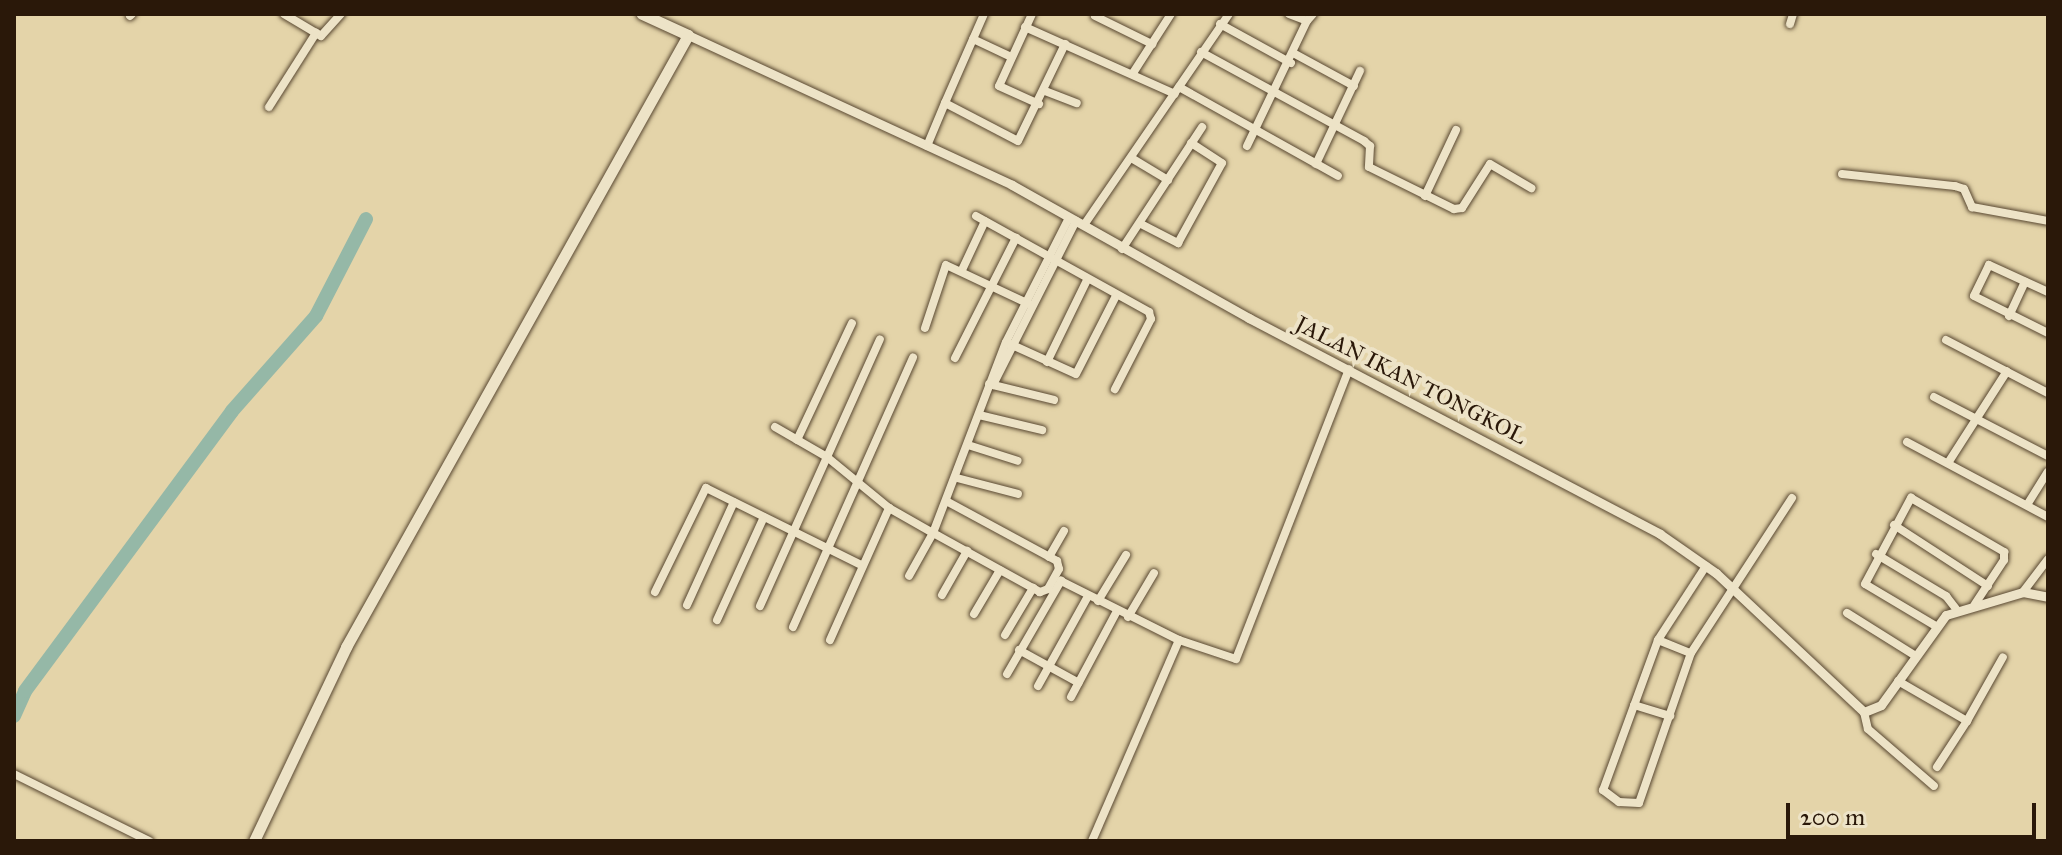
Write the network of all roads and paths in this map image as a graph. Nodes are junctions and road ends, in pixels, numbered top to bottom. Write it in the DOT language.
graph roads {
  1 [pos="284,14"];
  2 [pos="341,14"];
  3 [pos="642,14"];
  4 [pos="984,14"];
  5 [pos="1032,14"];
  6 [pos="1170,14"];
  7 [pos="1229,14"];
  8 [pos="1289,14"];
  9 [pos="1793,14"];
  10 [pos="1095,16"];
  11 [pos="1310,18"];
  12 [pos="1220,24"];
  13 [pos="1790,24"];
  14 [pos="1025,27"];
  15 [pos="316,33"];
  16 [pos="688,35"];
  17 [pos="973,39"];
  18 [pos="1065,44"];
  19 [pos="1152,44"];
  20 [pos="1201,52"];
  21 [pos="1011,57"];
  22 [pos="1293,59"];
  23 [pos="1360,71"];
  24 [pos="1133,73"];
  25 [pos="1354,86"];
  26 [pos="1177,90"];
  27 [pos="1045,91"];
  28 [pos="1273,95"];
  29 [pos="945,103"];
  30 [pos="1077,103"];
  31 [pos="1039,104"];
  32 [pos="269,107"];
  33 [pos="1202,127"];
  34 [pos="1333,127"];
  35 [pos="1255,129"];
  36 [pos="1456,130"];
  37 [pos="1191,143"];
  38 [pos="927,146"];
  39 [pos="1247,146"];
  40 [pos="1133,159"];
  41 [pos="1316,164"];
  42 [pos="1842,174"];
  43 [pos="1338,176"];
  44 [pos="1168,180"];
  45 [pos="1531,188"];
  46 [pos="1425,196"];
  47 [pos="1076,221"];
  48 [pos="2048,221"];
  49 [pos="1141,224"];
  50 [pos="1016,238"];
  51 [pos="1122,249"];
  52 [pos="1051,258"];
  53 [pos="962,270"];
  54 [pos="1087,280"];
  55 [pos="2025,281"];
  56 [pos="991,286"];
  57 [pos="2048,292"];
  58 [pos="1116,296"];
  59 [pos="1029,303"];
  60 [pos="2009,316"];
  61 [pos="852,323"];
  62 [pos="925,328"];
  63 [pos="2048,333"];
  64 [pos="880,339"];
  65 [pos="1946,340"];
  66 [pos="1010,344"];
  67 [pos="913,358"];
  68 [pos="955,358"];
  69 [pos="1047,362"];
  70 [pos="1349,369"];
  71 [pos="2007,371"];
  72 [pos="989,386"];
  73 [pos="1115,389"];
  74 [pos="2048,393"];
  75 [pos="1934,397"];
  76 [pos="1054,400"];
  77 [pos="979,415"];
  78 [pos="1977,419"];
  79 [pos="775,427"];
  80 [pos="1042,430"];
  81 [pos="797,440"];
  82 [pos="1907,442"];
  83 [pos="968,445"];
  84 [pos="2048,456"];
  85 [pos="827,457"];
  86 [pos="1018,461"];
  87 [pos="1948,463"];
  88 [pos="2048,472"];
  89 [pos="957,478"];
  90 [pos="859,480"];
  91 [pos="1018,494"];
  92 [pos="1792,498"];
  93 [pos="734,502"];
  94 [pos="948,502"];
  95 [pos="2027,505"];
  96 [pos="889,508"];
  97 [pos="764,517"];
  98 [pos="2048,517"];
  99 [pos="1894,525"];
  100 [pos="1064,531"];
  101 [pos="794,533"];
  102 [pos="933,533"];
  103 [pos="827,549"];
  104 [pos="967,551"];
  105 [pos="1876,554"];
  106 [pos="1126,555"];
  107 [pos="1049,557"];
  108 [pos="2048,559"];
  109 [pos="861,565"];
  110 [pos="1706,566"];
  111 [pos="1000,570"];
  112 [pos="1154,573"];
  113 [pos="909,576"];
  114 [pos="1988,586"];
  115 [pos="1033,588"];
  116 [pos="1734,591"];
  117 [pos="655,592"];
  118 [pos="2023,592"];
  119 [pos="942,595"];
  120 [pos="1088,596"];
  121 [pos="2048,597"];
  122 [pos="1098,601"];
  123 [pos="1975,604"];
  124 [pos="687,605"];
  125 [pos="760,606"];
  126 [pos="1956,609"];
  127 [pos="1117,611"];
  128 [pos="1847,613"];
  129 [pos="974,614"];
  130 [pos="1128,617"];
  131 [pos="717,620"];
  132 [pos="1934,625"];
  133 [pos="793,627"];
  134 [pos="1005,635"];
  135 [pos="830,640"];
  136 [pos="1179,640"];
  137 [pos="1658,640"];
  138 [pos="1019,650"];
  139 [pos="1691,653"];
  140 [pos="1914,655"];
  141 [pos="2003,657"];
  142 [pos="1049,668"];
  143 [pos="1007,674"];
  144 [pos="1898,681"];
  145 [pos="1079,683"];
  146 [pos="1038,686"];
  147 [pos="1071,697"];
  148 [pos="1634,705"];
  149 [pos="1864,712"];
  150 [pos="1670,716"];
  151 [pos="1967,721"];
  152 [pos="1937,767"];
  153 [pos="14,774"];
  154 [pos="1934,786"];
  155 [pos="149,841"];
  156 [pos="254,841"];
  157 [pos="1092,841"];
  1 -- 15 [label="street"];
  2 -- 15 [label="street"];
  3 -- 16 [label="main road"];
  4 -- 17 [label="street"];
  5 -- 14 [label="street"];
  6 -- 19 [label="street"];
  7 -- 12 [label="street"];
  8 -- 11 [label="street"];
  9 -- 13 [label="street"];
  10 -- 19 [label="street"];
  11 -- 22 [label="street"];
  12 -- 20 [label="street"];
  12 -- 22 [label="street"];
  14 -- 18 [label="street"];
  14 -- 21 [label="street"];
  15 -- 32 [label="street"];
  16 -- 38 [label="street, JALAN IKAN TONGKOL"];
  16 -- 156 [label="main road"];
  17 -- 21 [label="street"];
  17 -- 29 [label="street"];
  18 -- 24 [label="street"];
  18 -- 27 [label="street"];
  19 -- 24 [label="street"];
  20 -- 26 [label="street"];
  20 -- 28 [label="street"];
  21 -- 31 [label="street"];
  22 -- 25 [label="street"];
  22 -- 28 [label="street"];
  23 -- 25 [label="street"];
  24 -- 26 [label="street"];
  25 -- 34 [label="street"];
  26 -- 35 [label="street"];
  26 -- 40 [label="street"];
  27 -- 30 [label="street"];
  27 -- 31 [label="street"];
  28 -- 34 [label="street"];
  28 -- 35 [label="street"];
  29 -- 31 [label="street"];
  29 -- 38 [label="street"];
  33 -- 37 [label="street"];
  34 -- 41 [label="street"];
  34 -- 46 [label="street"];
  35 -- 39 [label="street"];
  35 -- 41 [label="street"];
  36 -- 46 [label="street"];
  37 -- 44 [label="street"];
  37 -- 49 [label="street"];
  38 -- 47 [label="street, JALAN IKAN TONGKOL"];
  40 -- 44 [label="street"];
  40 -- 47 [label="street"];
  41 -- 43 [label="street"];
  42 -- 48 [label="street"];
  44 -- 49 [label="street"];
  45 -- 46 [label="street"];
  47 -- 51 [label="street, JALAN IKAN TONGKOL"];
  47 -- 52 [label="street"];
  49 -- 51 [label="street"];
  50 -- 52 [label="street"];
  50 -- 53 [label="street"];
  50 -- 56 [label="street"];
  51 -- 70 [label="street, JALAN IKAN TONGKOL"];
  52 -- 54 [label="street"];
  52 -- 59 [label="street"];
  53 -- 56 [label="street"];
  53 -- 62 [label="street"];
  54 -- 58 [label="street"];
  54 -- 69 [label="street"];
  55 -- 57 [label="street"];
  55 -- 60 [label="street"];
  55 -- 60 [label="street"];
  56 -- 59 [label="street"];
  56 -- 68 [label="street"];
  58 -- 69 [label="street"];
  58 -- 73 [label="street"];
  59 -- 66 [label="street"];
  60 -- 63 [label="street"];
  61 -- 81 [label="street"];
  64 -- 85 [label="street"];
  65 -- 71 [label="street"];
  66 -- 69 [label="street"];
  66 -- 72 [label="street"];
  67 -- 90 [label="street"];
  70 -- 110 [label="street, JALAN IKAN TONGKOL"];
  70 -- 136 [label="street"];
  71 -- 74 [label="street"];
  71 -- 78 [label="street"];
  72 -- 76 [label="street"];
  72 -- 77 [label="street"];
  75 -- 78 [label="street"];
  77 -- 80 [label="street"];
  77 -- 83 [label="street"];
  78 -- 84 [label="street"];
  78 -- 87 [label="street"];
  79 -- 81 [label="street"];
  81 -- 85 [label="street"];
  82 -- 87 [label="street"];
  83 -- 86 [label="street"];
  83 -- 89 [label="street"];
  85 -- 90 [label="street"];
  85 -- 101 [label="street"];
  87 -- 95 [label="street"];
  88 -- 95 [label="street"];
  89 -- 91 [label="street"];
  89 -- 94 [label="street"];
  90 -- 96 [label="street"];
  90 -- 103 [label="street"];
  92 -- 116 [label="street"];
  93 -- 97 [label="street"];
  93 -- 117 [label="street"];
  93 -- 124 [label="street"];
  94 -- 102 [label="street"];
  94 -- 107 [label="street"];
  95 -- 98 [label="street"];
  96 -- 102 [label="street"];
  96 -- 109 [label="street"];
  97 -- 101 [label="street"];
  97 -- 131 [label="street"];
  99 -- 105 [label="street"];
  99 -- 114 [label="street"];
  99 -- 114 [label="street"];
  100 -- 107 [label="street"];
  101 -- 103 [label="street"];
  101 -- 125 [label="street"];
  102 -- 104 [label="street"];
  102 -- 113 [label="street"];
  103 -- 109 [label="street"];
  103 -- 133 [label="street"];
  104 -- 111 [label="street"];
  104 -- 119 [label="street"];
  105 -- 126 [label="street"];
  105 -- 132 [label="street"];
  106 -- 122 [label="street"];
  107 -- 115 [label="street"];
  108 -- 118 [label="street"];
  109 -- 135 [label="street"];
  110 -- 116 [label="street, JALAN IKAN TONGKOL"];
  110 -- 137 [label="street"];
  111 -- 115 [label="street"];
  111 -- 129 [label="street"];
  112 -- 130 [label="street"];
  114 -- 123 [label="street"];
  115 -- 134 [label="street"];
  116 -- 139 [label="street"];
  116 -- 149 [label="street, JALAN IKAN TONGKOL"];
  118 -- 121 [label="street"];
  118 -- 123 [label="street"];
  120 -- 122 [label="street"];
  120 -- 138 [label="street"];
  120 -- 142 [label="street"];
  122 -- 127 [label="street"];
  123 -- 126 [label="street"];
  126 -- 132 [label="street"];
  127 -- 130 [label="street"];
  127 -- 145 [label="street"];
  128 -- 140 [label="street"];
  130 -- 136 [label="street"];
  132 -- 140 [label="street"];
  136 -- 157 [label="street"];
  137 -- 139 [label="street"];
  137 -- 148 [label="street"];
  138 -- 142 [label="street"];
  138 -- 143 [label="street"];
  139 -- 150 [label="street"];
  140 -- 144 [label="street"];
  141 -- 151 [label="street"];
  142 -- 145 [label="street"];
  142 -- 146 [label="street"];
  144 -- 149 [label="street"];
  144 -- 151 [label="street"];
  145 -- 147 [label="street"];
  148 -- 150 [label="street"];
  148 -- 150 [label="street"];
  149 -- 154 [label="street"];
  151 -- 152 [label="street"];
  153 -- 155 [label="street"];
}
